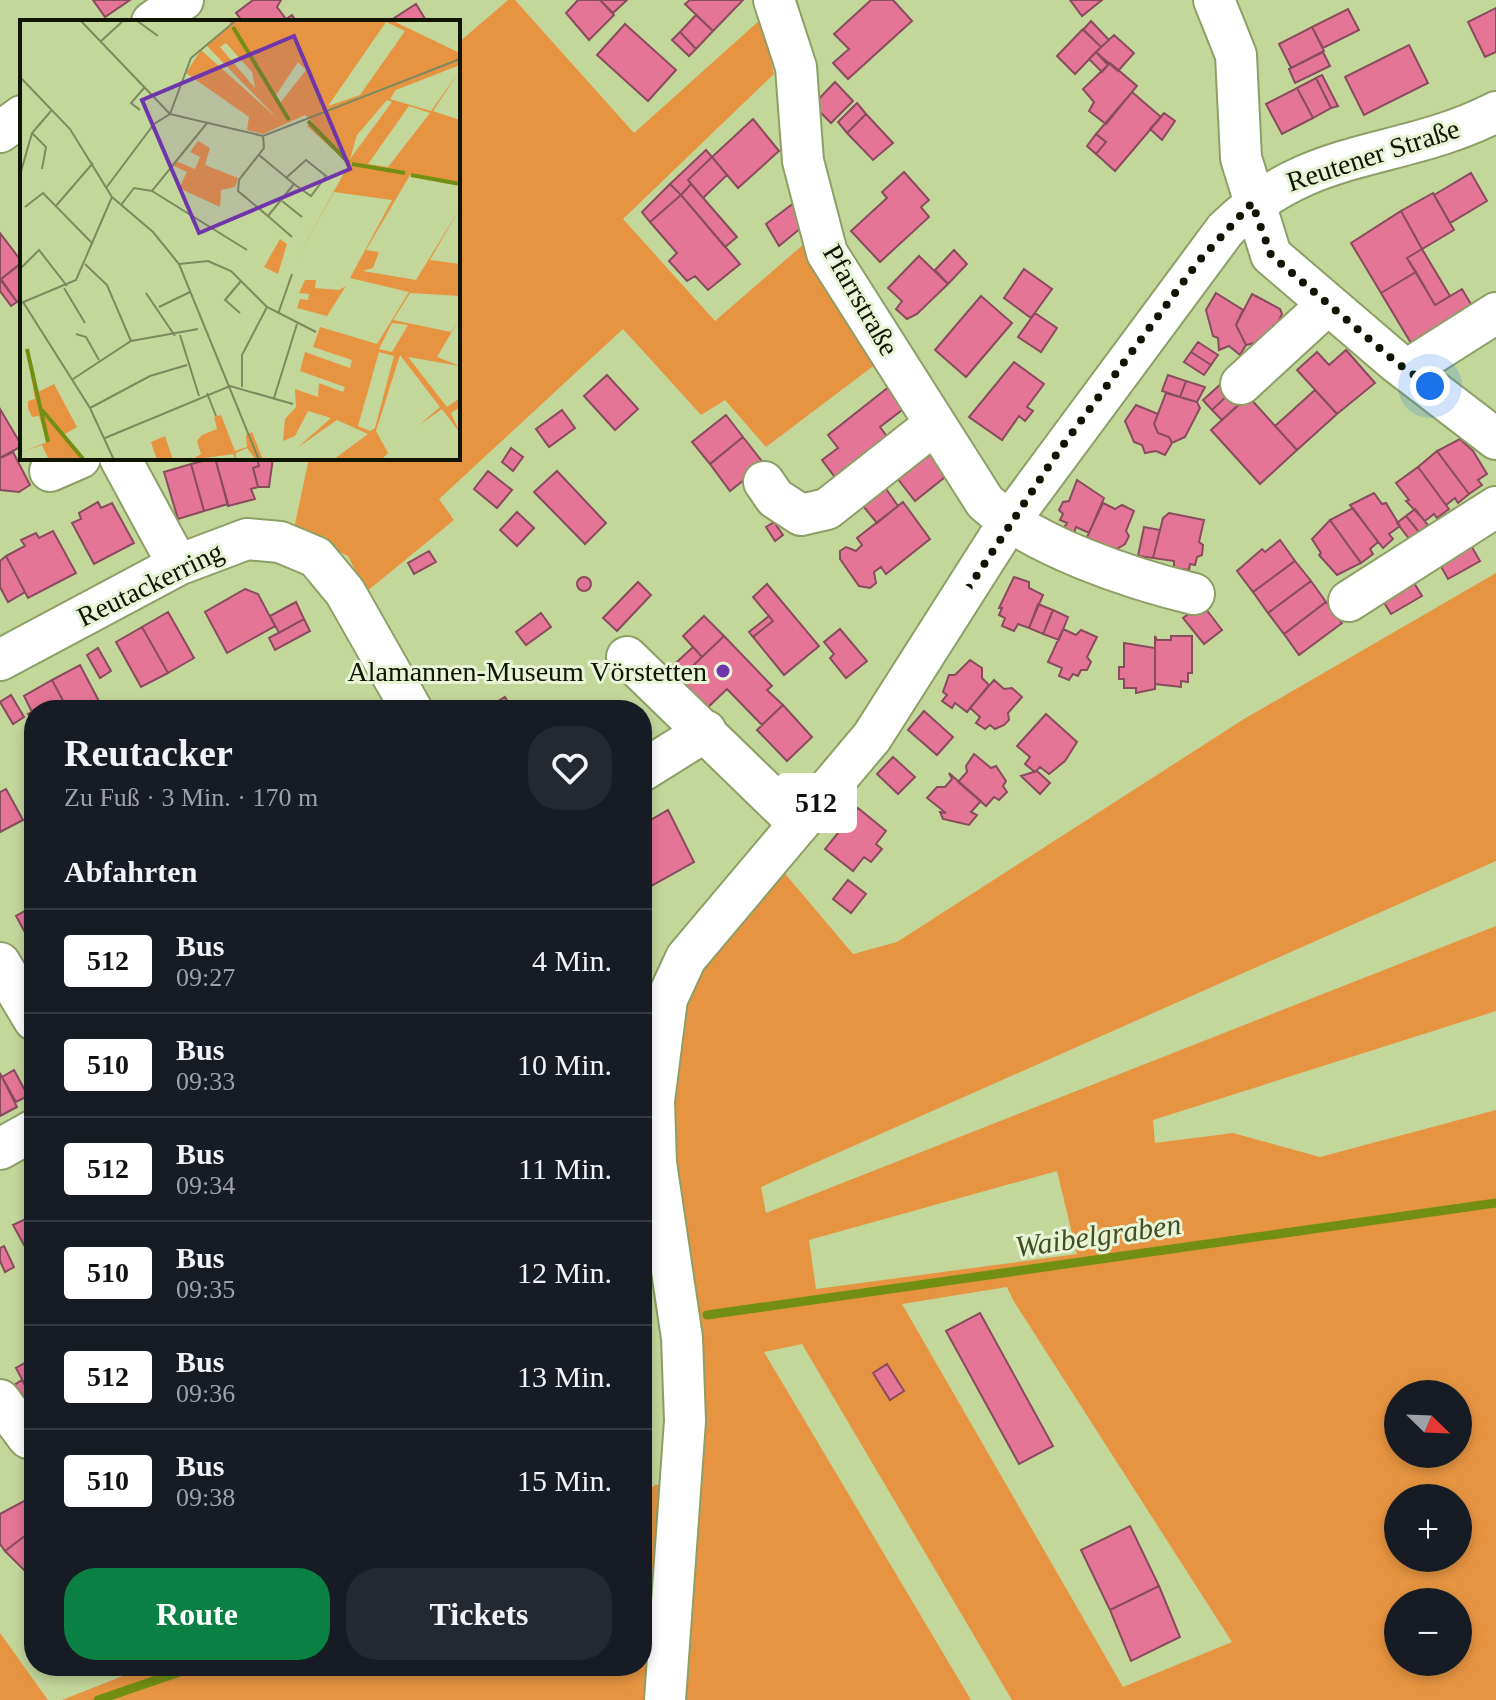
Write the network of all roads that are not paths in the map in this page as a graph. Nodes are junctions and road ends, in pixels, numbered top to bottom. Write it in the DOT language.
graph roads {
  1 [pos="183,0"];
  2 [pos="774,0"];
  3 [pos="1214,0"];
  4 [pos="155,20"];
  5 [pos="1496,112"];
  6 [pos="20,117"];
  7 [pos="0,132"];
  8 [pos="1252,203"];
  9 [pos="1328,304"];
  10 [pos="1496,313"];
  11 [pos="1408,369"];
  12 [pos="1241,384"];
  13 [pos="935,424"];
  14 [pos="1496,439"];
  15 [pos="121,460"];
  16 [pos="764,482"];
  17 [pos="1496,507"];
  18 [pos="1008,523"];
  19 [pos="178,565"];
  20 [pos="1194,594"];
  21 [pos="1349,601"];
  22 [pos="627,657"];
  23 [pos="0,660"];
  24 [pos="406,700"];
  25 [pos="706,731"];
  26 [pos="652,765"];
  27 [pos="799,824"];
  28 [pos="0,963"];
  29 [pos="655,997"];
  30 [pos="24,1003"];
  31 [pos="24,1136"];
  32 [pos="0,1149"];
  33 [pos="0,1400"];
  34 [pos="24,1433"];
  35 [pos="665,1700"];
  1 -- 4 [label="street"];
  2 -- 13 [label="street, Pfarrstraße"];
  3 -- 8 [label="street"];
  5 -- 8 [label="street, Reutener Straße"];
  6 -- 7 [label="street"];
  8 -- 9 [label="street"];
  8 -- 18 [label="street, Reutener Straße"];
  9 -- 11 [label="street"];
  9 -- 12 [label="street"];
  10 -- 11 [label="street"];
  11 -- 14 [label="street"];
  13 -- 16 [label="street"];
  13 -- 18 [label="street, Pfarrstraße"];
  15 -- 19 [label="street"];
  17 -- 21 [label="street"];
  18 -- 20 [label="street"];
  18 -- 27 [label="street, Reutener Straße"];
  19 -- 23 [label="street, Reutackerring"];
  19 -- 24 [label="street, Reutackerring"];
  22 -- 25 [label="street"];
  25 -- 26 [label="street"];
  25 -- 27 [label="street"];
  27 -- 29 [label="street, Reutener Straße"];
  28 -- 30 [label="street"];
  29 -- 35 [label="street, Reutener Straße"];
  31 -- 32 [label="street"];
  33 -- 34 [label="street"];
}
